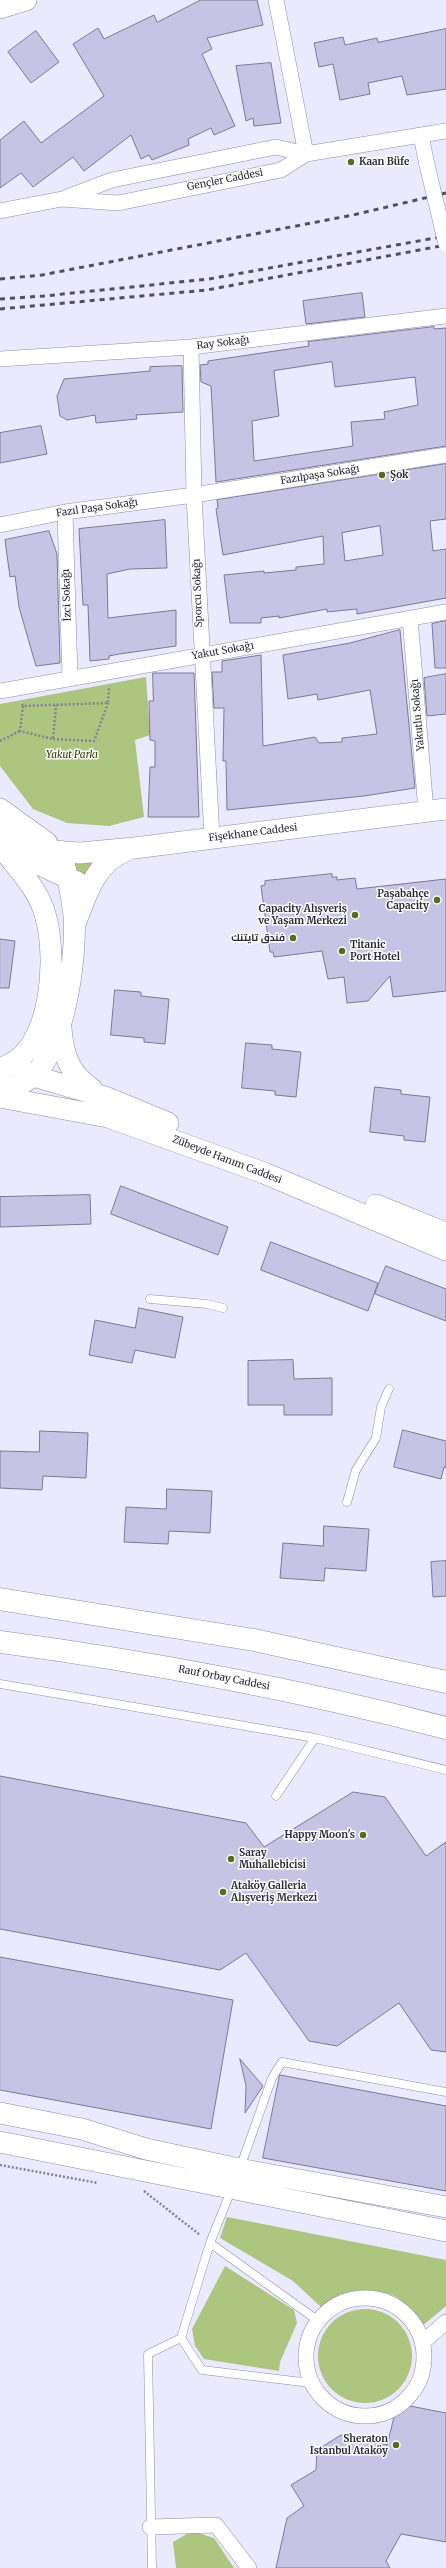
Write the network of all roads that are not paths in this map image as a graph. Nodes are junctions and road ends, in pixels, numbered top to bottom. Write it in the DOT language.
graph roads {
  1 [pos="26,0"];
  2 [pos="276,0"];
  3 [pos="0,8"];
  4 [pos="446,131"];
  5 [pos="421,136"];
  6 [pos="306,154"];
  7 [pos="62,199"];
  8 [pos="0,211"];
  9 [pos="446,244"];
  10 [pos="446,316"];
  11 [pos="191,347"];
  12 [pos="0,359"];
  13 [pos="446,455"];
  14 [pos="194,495"];
  15 [pos="65,512"];
  16 [pos="0,525"];
  17 [pos="446,612"];
  18 [pos="410,618"];
  19 [pos="201,655"];
  20 [pos="70,678"];
  21 [pos="7,689"];
  22 [pos="0,809"];
  23 [pos="436,810"];
  24 [pos="2,837"];
  25 [pos="212,838"];
  26 [pos="134,848"];
  27 [pos="60,851"];
  28 [pos="68,878"];
  29 [pos="90,886"];
  30 [pos="74,927"];
  31 [pos="61,1025"];
  32 [pos="7,1066"];
  33 [pos="33,1076"];
  34 [pos="0,1088"];
  35 [pos="105,1096"];
  36 [pos="0,1097"];
  37 [pos="446,1233"];
  38 [pos="446,1250"];
  39 [pos="150,1299"];
  40 [pos="223,1308"];
  41 [pos="390,1389"];
  42 [pos="347,1502"];
  43 [pos="0,1599"];
  44 [pos="0,1642"];
  45 [pos="444,1681"];
  46 [pos="0,1684"];
  47 [pos="446,1728"];
  48 [pos="314,1738"];
  49 [pos="446,1770"];
  50 [pos="276,1796"];
  51 [pos="446,2092"];
  52 [pos="0,2112"];
  53 [pos="0,2142"];
  54 [pos="236,2178"];
  55 [pos="446,2207"];
  56 [pos="446,2231"];
  57 [pos="210,2243"];
  58 [pos="317,2320"];
  59 [pos="446,2322"];
  60 [pos="181,2338"];
  61 [pos="423,2342"];
  62 [pos="311,2383"];
  63 [pos="150,2527"];
  64 [pos="152,2568"];
  65 [pos="249,2568"];
  1 -- 3 [label="main road"];
  2 -- 6 [label="street"];
  4 -- 5 [label="street, Gençler Caddesi"];
  5 -- 6 [label="street, Gençler Caddesi"];
  5 -- 9 [label="street, bridge"];
  6 -- 7 [label="street"];
  6 -- 7 [label="street, Gençler Caddesi"];
  7 -- 8 [label="street, Gençler Caddesi"];
  10 -- 11 [label="street, Ray Sokağı"];
  11 -- 12 [label="street, Ray Sokağı"];
  11 -- 14 [label="street, Sporcu Sokağı"];
  13 -- 14 [label="street, Fazılpaşa Sokağı"];
  14 -- 15 [label="street, Fazıl Paşa Sokağı"];
  14 -- 19 [label="street, Sporcu Sokağı"];
  15 -- 16 [label="street, Fazıl Paşa Sokağı"];
  15 -- 20 [label="street, İzci Sokağı"];
  17 -- 18 [label="street, Yakut Sokağı"];
  18 -- 19 [label="street, Yakut Sokağı"];
  18 -- 23 [label="street, Yakutlu Sokağı"];
  19 -- 20 [label="street, Yakut Sokağı"];
  19 -- 25 [label="street, Sporcu Sokağı"];
  20 -- 21 [label="street, Yakut Sokağı"];
  22 -- 27 [label="main road, Fişekhane Caddesi"];
  23 -- 25 [label="main road, Fişekhane Caddesi"];
  24 -- 27 [label="main road, Fişekhane Caddesi"];
  24 -- 28 [label="main road"];
  24 -- 32 [label="main road"];
  25 -- 26 [label="main road, Fişekhane Caddesi"];
  26 -- 27 [label="main road, Fişekhane Caddesi"];
  26 -- 29 [label="main road"];
  27 -- 28 [label="main road"];
  28 -- 29 [label="main road"];
  28 -- 30 [label="main road"];
  29 -- 30 [label="main road"];
  30 -- 31 [label="main road"];
  31 -- 33 [label="main road"];
  31 -- 35 [label="main road"];
  32 -- 33 [label="main road"];
  33 -- 34 [label="main road"];
  33 -- 35 [label="main road"];
  35 -- 37 [label="main road, Zübeyde Hanım Caddesi"];
  36 -- 38 [label="main road, Zübeyde Hanım Caddesi"];
  39 -- 40 [label="lane"];
  41 -- 42 [label="lane"];
  43 -- 45 [label="highway"];
  44 -- 47 [label="highway, Rauf Orbay Caddesi"];
  46 -- 48 [label="lane"];
  48 -- 49 [label="lane"];
  48 -- 50 [label="lane"];
  51 -- 54 [label="lane"];
  52 -- 54 [label="main road"];
  53 -- 54 [label="main road"];
  54 -- 55 [label="main road"];
  54 -- 56 [label="main road"];
  54 -- 57 [label="lane"];
  57 -- 58 [label="lane"];
  57 -- 60 [label="lane"];
  58 -- 61 [label="street"];
  58 -- 62 [label="street"];
  59 -- 61 [label="street"];
  60 -- 62 [label="lane"];
  60 -- 63 [label="lane"];
  61 -- 62 [label="street"];
  63 -- 64 [label="lane"];
  63 -- 65 [label="street"];
}
